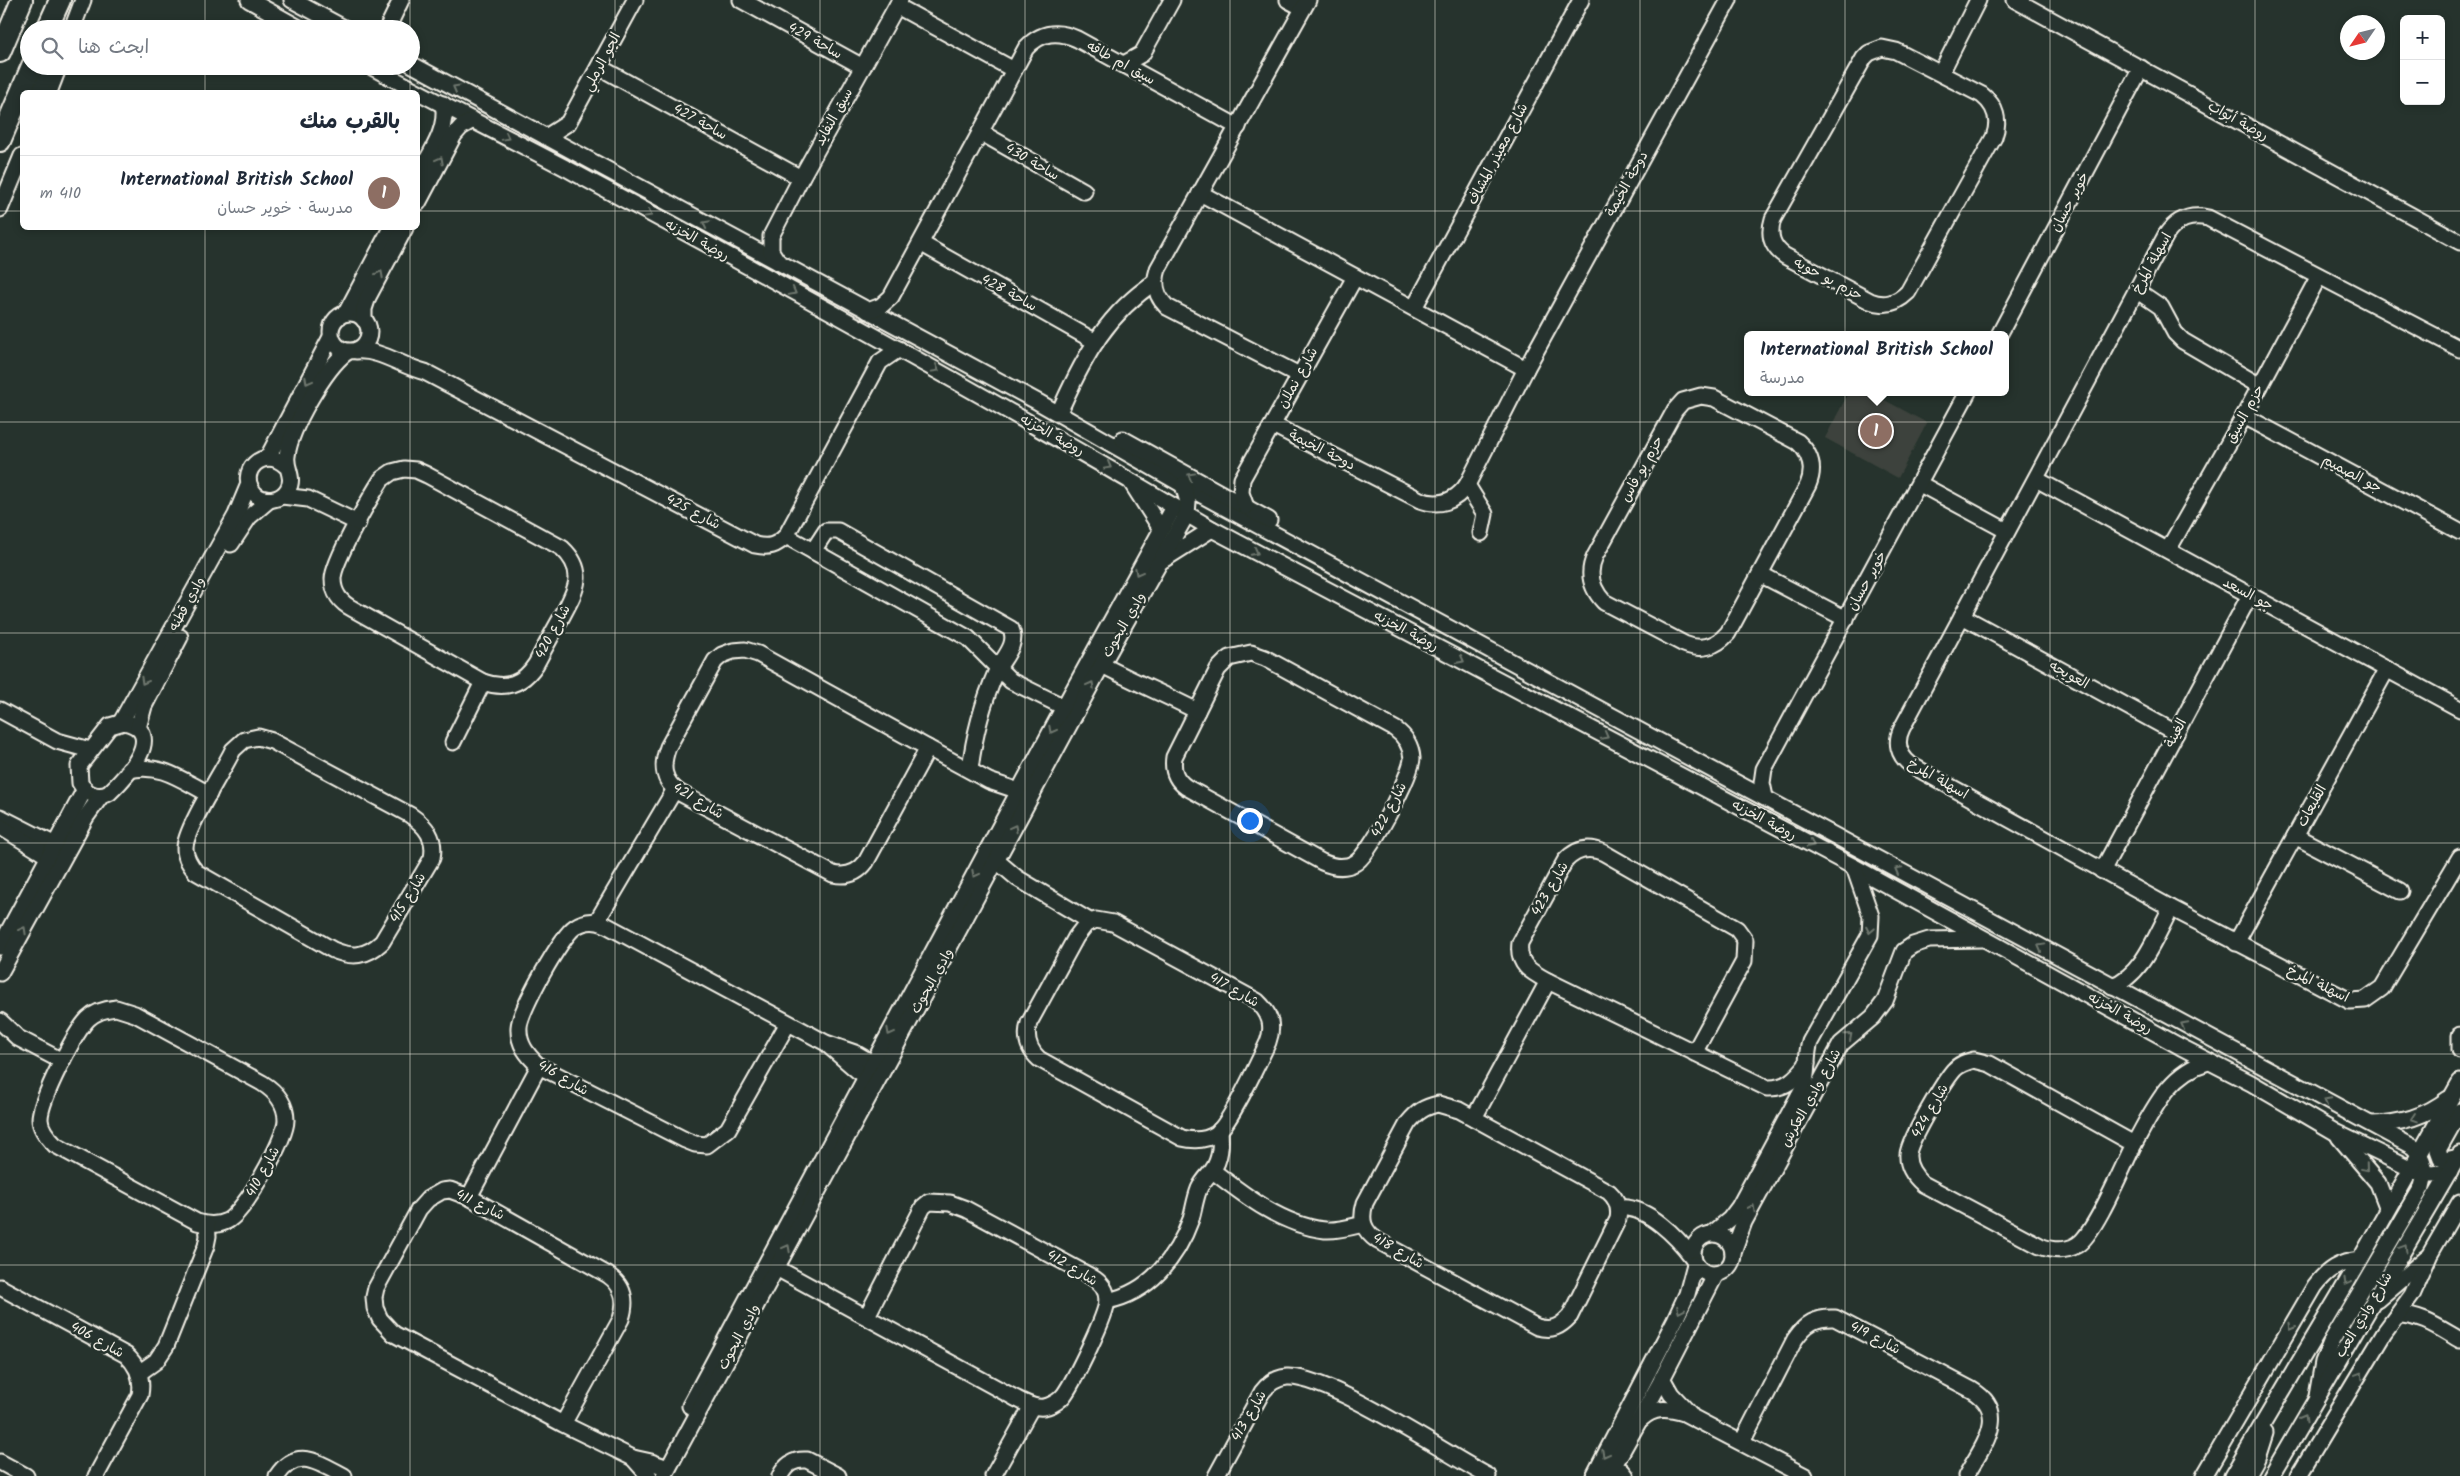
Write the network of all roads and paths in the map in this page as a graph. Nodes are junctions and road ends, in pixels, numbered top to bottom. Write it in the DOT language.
graph roads {
  1 [pos="22,0"];
  2 [pos="60,0"];
  3 [pos="84,0"];
  4 [pos="249,0"];
  5 [pos="292,0"];
  6 [pos="401,0"];
  7 [pos="635,0"];
  8 [pos="741,0"];
  9 [pos="1172,0"];
  10 [pos="1288,0"];
  11 [pos="1581,0"];
  12 [pos="1729,0"];
  13 [pos="1978,0"];
  14 [pos="2015,0"];
  15 [pos="899,3"];
  16 [pos="1306,4"];
  17 [pos="52,20"];
  18 [pos="76,20"];
  19 [pos="285,20"];
  20 [pos="329,20"];
  21 [pos="390,20"];
  22 [pos="0,52"];
  23 [pos="1142,54"];
  24 [pos="1122,65"];
  25 [pos="599,66"];
  26 [pos="863,67"];
  27 [pos="2141,68"];
  28 [pos="420,69"];
  29 [pos="1014,70"];
  30 [pos="1940,73"];
  31 [pos="28,75"];
  32 [pos="45,75"];
  33 [pos="56,75"];
  34 [pos="387,75"];
  35 [pos="1146,78"];
  36 [pos="22,90"];
  37 [pos="34,90"];
  38 [pos="50,90"];
  39 [pos="416,90"];
  40 [pos="420,92"];
  41 [pos="20,94"];
  42 [pos="443,104"];
  43 [pos="20,110"];
  44 [pos="473,120"];
  45 [pos="568,123"];
  46 [pos="1238,127"];
  47 [pos="980,132"];
  48 [pos="2,135"];
  49 [pos="546,137"];
  50 [pos="573,152"];
  51 [pos="20,161"];
  52 [pos="420,172"];
  53 [pos="800,178"];
  54 [pos="1084,191"];
  55 [pos="1200,193"];
  56 [pos="420,199"];
  57 [pos="0,209"];
  58 [pos="389,230"];
  59 [pos="403,230"];
  60 [pos="771,236"];
  61 [pos="2460,242"];
  62 [pos="922,244"];
  63 [pos="749,247"];
  64 [pos="778,262"];
  65 [pos="1355,276"];
  66 [pos="2320,276"];
  67 [pos="1155,282"];
  68 [pos="2136,290"];
  69 [pos="892,296"];
  70 [pos="1414,308"];
  71 [pos="868,311"];
  72 [pos="346,313"];
  73 [pos="895,325"];
  74 [pos="367,327"];
  75 [pos="2001,331"];
  76 [pos="876,336"];
  77 [pos="331,338"];
  78 [pos="1096,342"];
  79 [pos="900,349"];
  80 [pos="2460,349"];
  81 [pos="352,351"];
  82 [pos="880,362"];
  83 [pos="1526,369"];
  84 [pos="425,372"];
  85 [pos="1299,375"];
  86 [pos="2260,386"];
  87 [pos="1966,396"];
  88 [pos="1038,402"];
  89 [pos="1062,406"];
  90 [pos="2244,416"];
  91 [pos="1273,424"];
  92 [pos="268,457"];
  93 [pos="289,472"];
  94 [pos="1128,478"];
  95 [pos="1242,479"];
  96 [pos="2036,479"];
  97 [pos="249,484"];
  98 [pos="1920,484"];
  99 [pos="1183,485"];
  100 [pos="1467,485"];
  101 [pos="1220,492"];
  102 [pos="276,498"];
  103 [pos="308,499"];
  104 [pos="1183,507"];
  105 [pos="1246,507"];
  106 [pos="358,523"];
  107 [pos="1254,523"];
  108 [pos="1212,529"];
  109 [pos="1162,530"];
  110 [pos="2007,531"];
  111 [pos="2460,532"];
  112 [pos="1481,533"];
  113 [pos="786,536"];
  114 [pos="1304,550"];
  115 [pos="2168,550"];
  116 [pos="813,551"];
  117 [pos="1161,561"];
  118 [pos="1760,574"];
  119 [pos="2250,595"];
  120 [pos="1962,616"];
  121 [pos="1846,619"];
  122 [pos="1098,658"];
  123 [pos="2388,669"];
  124 [pos="998,670"];
  125 [pos="483,682"];
  126 [pos="1064,707"];
  127 [pos="2460,709"];
  128 [pos="0,710"];
  129 [pos="1196,711"];
  130 [pos="0,717"];
  131 [pos="121,722"];
  132 [pos="138,728"];
  133 [pos="2176,733"];
  134 [pos="43,737"];
  135 [pos="453,742"];
  136 [pos="144,745"];
  137 [pos="928,748"];
  138 [pos="90,750"];
  139 [pos="79,766"];
  140 [pos="161,769"];
  141 [pos="1764,769"];
  142 [pos="129,770"];
  143 [pos="970,770"];
  144 [pos="1741,784"];
  145 [pos="84,789"];
  146 [pos="675,789"];
  147 [pos="210,794"];
  148 [pos="101,796"];
  149 [pos="1765,797"];
  150 [pos="1022,799"];
  151 [pos="0,817"];
  152 [pos="0,826"];
  153 [pos="2295,836"];
  154 [pos="57,854"];
  155 [pos="2460,857"];
  156 [pos="994,867"];
  157 [pos="1854,867"];
  158 [pos="2102,871"];
  159 [pos="2400,891"];
  160 [pos="2171,908"];
  161 [pos="597,921"];
  162 [pos="1091,922"];
  163 [pos="1987,939"];
  164 [pos="2236,943"];
  165 [pos="0,947"];
  166 [pos="2134,972"];
  167 [pos="0,973"];
  168 [pos="1548,981"];
  169 [pos="2112,986"];
  170 [pos="2138,1000"];
  171 [pos="0,1022"];
  172 [pos="788,1023"];
  173 [pos="0,1032"];
  174 [pos="2460,1035"];
  175 [pos="18,1038"];
  176 [pos="2181,1047"];
  177 [pos="2460,1050"];
  178 [pos="1694,1053"];
  179 [pos="62,1061"];
  180 [pos="2208,1062"];
  181 [pos="1807,1064"];
  182 [pos="2260,1065"];
  183 [pos="539,1066"];
  184 [pos="875,1073"];
  185 [pos="2182,1074"];
  186 [pos="2460,1082"];
  187 [pos="2251,1083"];
  188 [pos="2452,1096"];
  189 [pos="2460,1111"];
  190 [pos="1474,1118"];
  191 [pos="2370,1124"];
  192 [pos="1220,1130"];
  193 [pos="2335,1132"];
  194 [pos="2134,1144"];
  195 [pos="2419,1153"];
  196 [pos="2459,1156"];
  197 [pos="1212,1170"];
  198 [pos="2418,1171"];
  199 [pos="2450,1172"];
  200 [pos="469,1197"];
  201 [pos="2460,1203"];
  202 [pos="1619,1208"];
  203 [pos="2388,1209"];
  204 [pos="1363,1224"];
  205 [pos="207,1225"];
  206 [pos="1669,1230"];
  207 [pos="1708,1235"];
  208 [pos="1733,1252"];
  209 [pos="2430,1254"];
  210 [pos="2360,1260"];
  211 [pos="1694,1261"];
  212 [pos="771,1265"];
  213 [pos="1716,1274"];
  214 [pos="0,1287"];
  215 [pos="2412,1296"];
  216 [pos="1107,1301"];
  217 [pos="2370,1305"];
  218 [pos="2397,1315"];
  219 [pos="867,1316"];
  220 [pos="2427,1321"];
  221 [pos="2460,1340"];
  222 [pos="139,1373"];
  223 [pos="1662,1378"];
  224 [pos="2317,1396"];
  225 [pos="1032,1406"];
  226 [pos="1693,1417"];
  227 [pos="2267,1420"];
  228 [pos="1638,1421"];
  229 [pos="563,1424"];
  230 [pos="1742,1442"];
  231 [pos="2287,1448"];
  232 [pos="0,1462"];
  233 [pos="658,1472"];
  234 [pos="1619,1475"];
  235 [pos="26,1476"];
  236 [pos="96,1476"];
  237 [pos="277,1476"];
  238 [pos="344,1476"];
  239 [pos="780,1476"];
  240 [pos="838,1476"];
  241 [pos="992,1476"];
  242 [pos="1216,1476"];
  243 [pos="1486,1476"];
  244 [pos="1594,1476"];
  245 [pos="1805,1476"];
  246 [pos="1966,1476"];
  247 [pos="2204,1476"];
  248 [pos="2232,1476"];
  249 [pos="2247,1476"];
  250 [pos="2271,1476"];
  251 [pos="2290,1476"];
  252 [pos="2298,1476"];
  1 -- 22 [label="main road"];
  2 -- 17 [label="main road"];
  3 -- 18 [label="street"];
  4 -- 19 [label="street"];
  5 -- 20 [label="street"];
  6 -- 21 [label="street"];
  7 -- 25 [label="street, الجو الرملي"];
  8 -- 26 [label="street, ساحة 429"];
  9 -- 23 [label="street"];
  10 -- 16 [label="street"];
  11 -- 70 [label="street, شارع معيذر المشاف"];
  12 -- 83 [label="street, دوحة الخيمة"];
  13 -- 30 [label="street"];
  14 -- 27 [label="street, روضة أبواب"];
  15 -- 26 [label="street, سيق النفايد"];
  15 -- 29 [label="street"];
  16 -- 46 [label="street"];
  23 -- 24 [label="street"];
  23 -- 35 [label="street"];
  24 -- 29 [label="street, سيق ام طاقه"];
  24 -- 35 [label="street, سيق ام طاقه"];
  25 -- 45 [label="street, الجو الرملي"];
  25 -- 53 [label="street, ساحة 427"];
  26 -- 53 [label="street, سيق النفايد"];
  27 -- 61 [label="street, روضة أبواب"];
  27 -- 75 [label="street, خوير حسان"];
  49 -- 28 [label="street, روضة الخزنه, one-way"];
  29 -- 47 [label="street, سيق ام طاقه"];
  30 -- 30 [label="street, حزم بو حويه"];
  31 -- 36 [label="main road"];
  32 -- 37 [label="main road"];
  33 -- 38 [label="street"];
  34 -- 39 [label="street, روضة الخزنه"];
  35 -- 46 [label="street, سيق ام طاقه"];
  40 -- 42 [label="street, روضة الخزنه"];
  41 -- 48 [label="main road"];
  42 -- 44 [label="street, روضة الخزنه"];
  42 -- 52 [label="street"];
  43 -- 48 [label="main road"];
  56 -- 44 [label="street, one-way"];
  44 -- 76 [label="street, روضة الخزنه, one-way"];
  45 -- 49 [label="street, الجو الرملي"];
  45 -- 50 [label="street"];
  46 -- 55 [label="street"];
  47 -- 54 [label="street, ساحة 430"];
  47 -- 62 [label="street, سيق ام طاقه"];
  49 -- 50 [label="street, روضة الخزنه"];
  63 -- 50 [label="street, روضة الخزنه, one-way"];
  51 -- 57 [label="street"];
  53 -- 60 [label="street, سيق النفايد"];
  55 -- 65 [label="street"];
  55 -- 67 [label="street"];
  58 -- 72 [label="street"];
  74 -- 59 [label="street, one-way"];
  60 -- 63 [label="street"];
  60 -- 64 [label="street"];
  62 -- 69 [label="street, سيق ام طاقه"];
  62 -- 78 [label="street, ساحة 428"];
  63 -- 64 [label="street, روضة الخزنه"];
  64 -- 71 [label="street, روضة الخزنه"];
  65 -- 70 [label="street"];
  65 -- 85 [label="street, شارع نملان"];
  66 -- 68 [label="street, اسهلة المرخ"];
  66 -- 80 [label="street, اسهلة المرخ"];
  66 -- 86 [label="street, حزم السيق"];
  67 -- 78 [label="street"];
  67 -- 85 [label="street"];
  68 -- 86 [label="street"];
  68 -- 96 [label="street, اسهلة المرخ"];
  69 -- 71 [label="street, سيق ام طاقه"];
  69 -- 73 [label="street"];
  70 -- 83 [label="street"];
  71 -- 73 [label="street, روضة الخزنه"];
  72 -- 74 [label="street"];
  72 -- 77 [label="street"];
  73 -- 88 [label="street, روضة الخزنه"];
  74 -- 81 [label="street"];
  74 -- 84 [label="street, شارع 425"];
  76 -- 79 [label="street, روضة الخزنه"];
  76 -- 82 [label="street"];
  77 -- 81 [label="street"];
  77 -- 92 [label="street, one-way"];
  78 -- 89 [label="street"];
  79 -- 82 [label="street"];
  79 -- 94 [label="street, روضة الخزنه, one-way"];
  81 -- 84 [label="street, شارع 425"];
  81 -- 93 [label="street"];
  82 -- 113 [label="street"];
  83 -- 100 [label="street, دوحة الخيمة"];
  84 -- 113 [label="street, شارع 425"];
  85 -- 91 [label="street, شارع نملان"];
  86 -- 90 [label="street, حزم السيق"];
  87 -- 98 [label="street, خوير حسان"];
  88 -- 89 [label="street"];
  88 -- 99 [label="street, روضة الخزنه"];
  101 -- 89 [label="street, one-way"];
  90 -- 111 [label="street, جو الصميم"];
  90 -- 115 [label="street, حزم السيق"];
  91 -- 95 [label="street, شارع نملان"];
  91 -- 100 [label="street, دوحة الخيمة"];
  92 -- 93 [label="street"];
  92 -- 97 [label="street"];
  93 -- 102 [label="street"];
  93 -- 103 [label="street"];
  94 -- 104 [label="street, روضة الخزنه"];
  94 -- 109 [label="street"];
  95 -- 101 [label="street"];
  95 -- 105 [label="street"];
  96 -- 110 [label="street, اسهلة المرخ"];
  96 -- 115 [label="street, جو السعد"];
  97 -- 102 [label="street"];
  97 -- 131 [label="street, وادي قطنه, one-way"];
  98 -- 110 [label="street"];
  98 -- 121 [label="street, خوير حسان"];
  99 -- 104 [label="street"];
  99 -- 107 [label="street, روضة الخزنه"];
  100 -- 112 [label="street"];
  101 -- 105 [label="street"];
  102 -- 103 [label="street"];
  102 -- 132 [label="street, وادي قطنه"];
  103 -- 106 [label="street"];
  104 -- 107 [label="street"];
  104 -- 108 [label="street, روضة الخزنه"];
  104 -- 109 [label="street, وادي البحوث"];
  104 -- 117 [label="street, وادي البحوث"];
  105 -- 114 [label="street"];
  106 -- 125 [label="street, شارع 420"];
  106 -- 125 [label="street, شارع 420"];
  107 -- 114 [label="street, روضة الخزنه"];
  108 -- 117 [label="street"];
  108 -- 157 [label="street, روضة الخزنه, one-way"];
  109 -- 122 [label="street, وادي البحوث, one-way"];
  110 -- 120 [label="street, اسهلة المرخ"];
  113 -- 116 [label="street"];
  114 -- 144 [label="street, روضة الخزنه"];
  115 -- 119 [label="street, جو السعد"];
  116 -- 124 [label="street"];
  116 -- 124 [label="street"];
  117 -- 122 [label="street, وادي البحوث"];
  118 -- 118 [label="street, حزم بو فاس"];
  118 -- 121 [label="street"];
  119 -- 123 [label="street, جو السعد"];
  119 -- 133 [label="street, الغينة"];
  120 -- 133 [label="street, العويجه"];
  120 -- 158 [label="street, اسهلة المرخ"];
  121 -- 141 [label="street, خوير حسان"];
  122 -- 126 [label="street, وادي البحوث"];
  122 -- 129 [label="street"];
  150 -- 122 [label="street, وادي البحوث, one-way"];
  123 -- 127 [label="street, جو السعد"];
  123 -- 153 [label="street, القليعات"];
  124 -- 126 [label="street"];
  124 -- 143 [label="street"];
  125 -- 135 [label="street"];
  126 -- 150 [label="street, وادي البحوث, one-way"];
  128 -- 134 [label="street"];
  129 -- 129 [label="street, شارع 422"];
  130 -- 134 [label="street"];
  131 -- 132 [label="street"];
  131 -- 138 [label="street"];
  132 -- 136 [label="street"];
  133 -- 158 [label="street, الغينة"];
  134 -- 138 [label="street"];
  134 -- 139 [label="street"];
  136 -- 140 [label="street"];
  136 -- 142 [label="street"];
  137 -- 143 [label="street, شارع 421"];
  137 -- 146 [label="street, شارع 421"];
  137 -- 146 [label="street, شارع 421"];
  138 -- 139 [label="street"];
  139 -- 145 [label="street"];
  140 -- 142 [label="street"];
  140 -- 147 [label="street"];
  141 -- 144 [label="street, خوير حسان"];
  141 -- 149 [label="street, خوير حسان"];
  142 -- 148 [label="street"];
  143 -- 150 [label="street, شارع 421"];
  144 -- 149 [label="street, روضة الخزنه"];
  145 -- 148 [label="street"];
  145 -- 154 [label="street"];
  146 -- 161 [label="street"];
  147 -- 147 [label="street, شارع 415"];
  148 -- 154 [label="street"];
  169 -- 149 [label="street, روضة الخزنه, one-way"];
  156 -- 150 [label="street, وادي البحوث, one-way"];
  150 -- 184 [label="street, وادي البحوث, one-way"];
  151 -- 154 [label="street"];
  152 -- 154 [label="street"];
  153 -- 159 [label="street"];
  153 -- 164 [label="street, القليعات"];
  154 -- 165 [label="street"];
  167 -- 154 [label="street, one-way"];
  155 -- 164 [label="street, اسهلة المرخ"];
  156 -- 162 [label="street"];
  156 -- 184 [label="street, وادي البحوث"];
  157 -- 163 [label="street, روضة الخزنه"];
  157 -- 181 [label="street, one-way"];
  158 -- 160 [label="street, اسهلة المرخ"];
  160 -- 164 [label="street, اسهلة المرخ"];
  160 -- 166 [label="street"];
  161 -- 172 [label="street"];
  161 -- 183 [label="street, شارع 416"];
  162 -- 192 [label="street, شارع 417"];
  162 -- 192 [label="street"];
  163 -- 176 [label="street, روضة الخزنه"];
  208 -- 163 [label="street, شارع وادي العكرش, one-way"];
  166 -- 169 [label="street"];
  166 -- 170 [label="street"];
  168 -- 178 [label="street, شارع 423"];
  168 -- 178 [label="street, شارع 423"];
  168 -- 190 [label="street"];
  169 -- 170 [label="street, روضة الخزنه"];
  182 -- 170 [label="street, روضة الخزنه, one-way"];
  171 -- 175 [label="street"];
  172 -- 183 [label="street, شارع 416"];
  172 -- 184 [label="street"];
  173 -- 175 [label="street"];
  174 -- 177 [label="street"];
  175 -- 179 [label="street"];
  176 -- 180 [label="street, روضة الخزنه"];
  176 -- 185 [label="street"];
  178 -- 181 [label="street, شارع 423"];
  179 -- 205 [label="street, شارع 410"];
  179 -- 205 [label="street, شارع 410"];
  180 -- 185 [label="street, شارع 424"];
  180 -- 187 [label="street, روضة الخزنه"];
  181 -- 207 [label="street"];
  182 -- 187 [label="street"];
  191 -- 182 [label="street, روضة الخزنه, one-way"];
  183 -- 200 [label="street"];
  184 -- 212 [label="street, وادي البحوث"];
  185 -- 194 [label="street, شارع 424"];
  186 -- 188 [label="street"];
  187 -- 193 [label="street, روضة الخزنه"];
  188 -- 191 [label="street, one-way"];
  188 -- 195 [label="street"];
  189 -- 196 [label="street"];
  190 -- 202 [label="street, شارع 418"];
  190 -- 204 [label="street, شارع 418"];
  191 -- 195 [label="street, روضة الخزنه"];
  192 -- 197 [label="street"];
  193 -- 198 [label="street, روضة الخزنه"];
  193 -- 203 [label="street, one-way"];
  194 -- 194 [label="street, شارع 424"];
  195 -- 198 [label="street"];
  196 -- 199 [label="street, شارع وادي العب"];
  197 -- 204 [label="street"];
  197 -- 216 [label="street"];
  198 -- 199 [label="street, روضة الخزنه"];
  198 -- 203 [label="street"];
  198 -- 224 [label="street"];
  217 -- 199 [label="street, شارع وادي العب, one-way"];
  200 -- 229 [label="street, شارع 411"];
  200 -- 229 [label="street, شارع 411"];
  201 -- 209 [label="street"];
  202 -- 204 [label="street, شارع 418"];
  202 -- 206 [label="street"];
  203 -- 210 [label="street"];
  205 -- 222 [label="street"];
  206 -- 207 [label="street"];
  206 -- 211 [label="street"];
  207 -- 208 [label="street"];
  207 -- 211 [label="street"];
  208 -- 213 [label="street"];
  209 -- 215 [label="street"];
  209 -- 217 [label="street"];
  210 -- 227 [label="street, one-way"];
  210 -- 247 [label="street, one-way"];
  211 -- 213 [label="street"];
  211 -- 244 [label="street, one-way"];
  212 -- 219 [label="street"];
  212 -- 233 [label="street, وادي البحوث"];
  213 -- 223 [label="street"];
  214 -- 222 [label="street, شارع 406"];
  215 -- 218 [label="street"];
  215 -- 220 [label="street"];
  216 -- 219 [label="street, شارع 412"];
  216 -- 225 [label="street, شارع 412"];
  217 -- 224 [label="street, شارع وادي العب"];
  218 -- 220 [label="street"];
  252 -- 218 [label="street, one-way"];
  219 -- 225 [label="street"];
  220 -- 221 [label="street"];
  222 -- 236 [label="street"];
  223 -- 226 [label="street"];
  223 -- 228 [label="street"];
  231 -- 224 [label="street, شارع وادي العب, one-way"];
  225 -- 241 [label="street"];
  226 -- 228 [label="street"];
  226 -- 230 [label="street"];
  227 -- 248 [label="street"];
  227 -- 249 [label="street"];
  228 -- 234 [label="street"];
  229 -- 233 [label="street, شارع 411"];
  230 -- 245 [label="street"];
  230 -- 246 [label="street, شارع 419"];
  231 -- 250 [label="street, شارع وادي العب"];
  231 -- 251 [label="street"];
  232 -- 235 [label="street"];
  237 -- 238 [label="street"];
  239 -- 240 [label="street"];
  242 -- 243 [label="street, شارع 413"];
}
